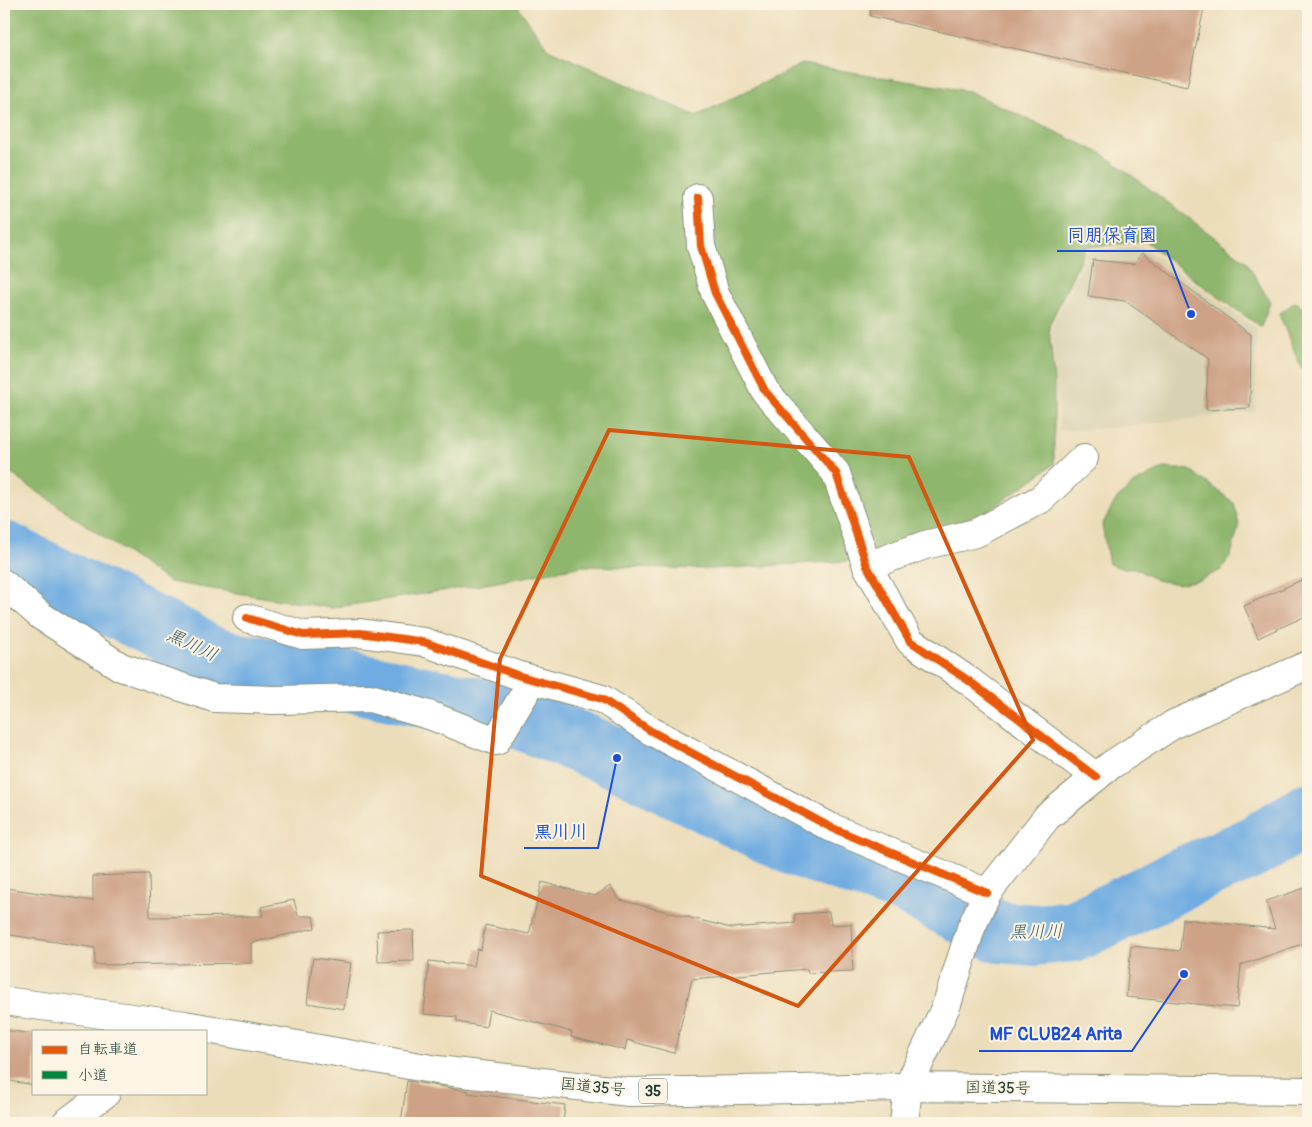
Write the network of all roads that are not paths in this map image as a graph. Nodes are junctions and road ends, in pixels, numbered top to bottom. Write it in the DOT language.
graph roads {
  1 [pos="698,198"];
  2 [pos="1084,458"];
  3 [pos="866,566"];
  4 [pos="4,584"];
  5 [pos="247,618"];
  6 [pos="1308,665"];
  7 [pos="532,681"];
  8 [pos="1096,776"];
  9 [pos="987,893"];
  10 [pos="4,1001"];
  11 [pos="182,1028"];
  12 [pos="208,1032"];
  13 [pos="908,1087"];
  14 [pos="1308,1091"];
  15 [pos="105,1094"];
  16 [pos="66,1123"];
  17 [pos="904,1123"];
  1 -- 3 [label="main road"];
  2 -- 3 [label="main road"];
  3 -- 8 [label="main road"];
  4 -- 7 [label="main road"];
  5 -- 7 [label="main road"];
  6 -- 8 [label="main road"];
  7 -- 9 [label="main road"];
  8 -- 9 [label="main road"];
  9 -- 13 [label="main road"];
  10 -- 11 [label="main road, 国道35号 / 35"];
  12 -- 13 [label="main road, 国道35号 / 35"];
  13 -- 14 [label="main road, 国道35号 / 35"];
  13 -- 17 [label="main road"];
  15 -- 16 [label="main road"];
}
